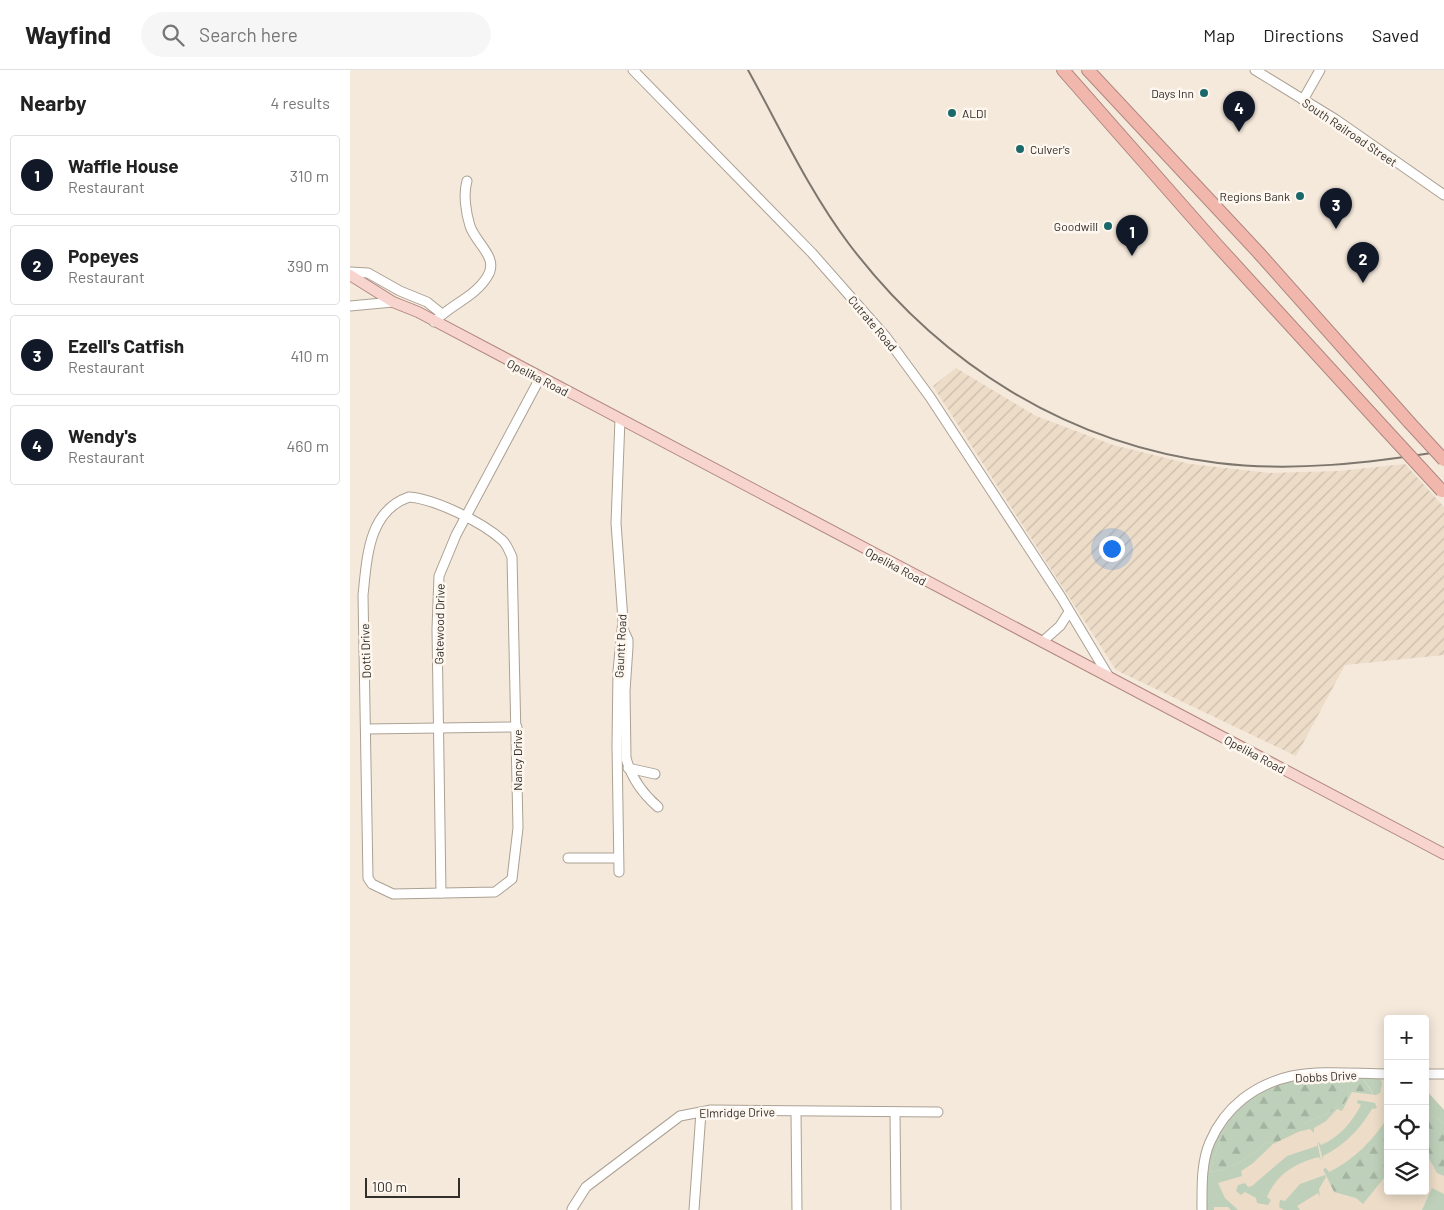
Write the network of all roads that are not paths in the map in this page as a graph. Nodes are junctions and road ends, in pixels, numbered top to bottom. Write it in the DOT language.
graph roads {
  1 [pos="633,70"];
  2 [pos="1063,70"];
  3 [pos="1088,70"];
  4 [pos="1255,70"];
  5 [pos="1320,70"];
  6 [pos="1303,100"];
  7 [pos="467,181"];
  8 [pos="1444,195"];
  9 [pos="350,274"];
  10 [pos="394,302"];
  11 [pos="350,306"];
  12 [pos="442,314"];
  13 [pos="434,322"];
  14 [pos="540,378"];
  15 [pos="620,419"];
  16 [pos="1444,460"];
  17 [pos="1443,492"];
  18 [pos="466,517"];
  19 [pos="1069,612"];
  20 [pos="623,628"];
  21 [pos="1042,642"];
  22 [pos="1109,677"];
  23 [pos="440,727"];
  24 [pos="517,727"];
  25 [pos="367,729"];
  26 [pos="628,768"];
  27 [pos="655,774"];
  28 [pos="658,807"];
  29 [pos="1444,854"];
  30 [pos="568,858"];
  31 [pos="618,858"];
  32 [pos="619,872"];
  33 [pos="372,884"];
  34 [pos="440,893"];
  35 [pos="1384,1074"];
  36 [pos="1429,1074"];
  37 [pos="1444,1074"];
  38 [pos="701,1112"];
  39 [pos="796,1112"];
  40 [pos="895,1112"];
  41 [pos="938,1112"];
  42 [pos="572,1209"];
  43 [pos="694,1210"];
  44 [pos="797,1210"];
  45 [pos="896,1210"];
  46 [pos="1202,1210"];
  1 -- 19 [label="street, Cutrate Road"];
  2 -- 17 [label="highway, bridge"];
  3 -- 16 [label="highway, bridge"];
  4 -- 6 [label="street, South Railroad Street"];
  5 -- 6 [label="street"];
  6 -- 8 [label="street, South Railroad Street"];
  7 -- 12 [label="street"];
  9 -- 10 [label="main road, Opelika Road"];
  9 -- 12 [label="street"];
  10 -- 11 [label="street"];
  10 -- 13 [label="main road, Opelika Road"];
  12 -- 13 [label="street"];
  13 -- 14 [label="main road, Opelika Road"];
  14 -- 15 [label="main road, Opelika Road"];
  14 -- 18 [label="street, Gatewood Drive"];
  15 -- 20 [label="street, Gauntt Road"];
  15 -- 21 [label="main road, Opelika Road"];
  18 -- 23 [label="street, Gatewood Drive"];
  18 -- 24 [label="street, Nancy Drive"];
  18 -- 25 [label="street, Dotti Drive"];
  19 -- 21 [label="street"];
  19 -- 22 [label="street, Cutrate Road"];
  20 -- 26 [label="street"];
  20 -- 31 [label="street, Gauntt Road"];
  21 -- 22 [label="main road, Opelika Road"];
  22 -- 29 [label="main road, Opelika Road"];
  23 -- 24 [label="street"];
  23 -- 25 [label="street"];
  23 -- 34 [label="street, Gatewood Drive"];
  24 -- 34 [label="street, Nancy Drive"];
  25 -- 33 [label="street, Dotti Drive"];
  26 -- 27 [label="street"];
  26 -- 28 [label="street"];
  30 -- 31 [label="street"];
  31 -- 32 [label="street, Gauntt Road"];
  33 -- 34 [label="street, Nancy Drive"];
  35 -- 46 [label="street, Dobbs Drive"];
  36 -- 37 [label="street"];
  38 -- 39 [label="street, Elmridge Drive"];
  38 -- 42 [label="street, Elmridge Drive"];
  38 -- 43 [label="street"];
  39 -- 40 [label="street, Elmridge Drive"];
  39 -- 44 [label="street"];
  40 -- 41 [label="street, Elmridge Drive"];
  40 -- 45 [label="street"];
}
